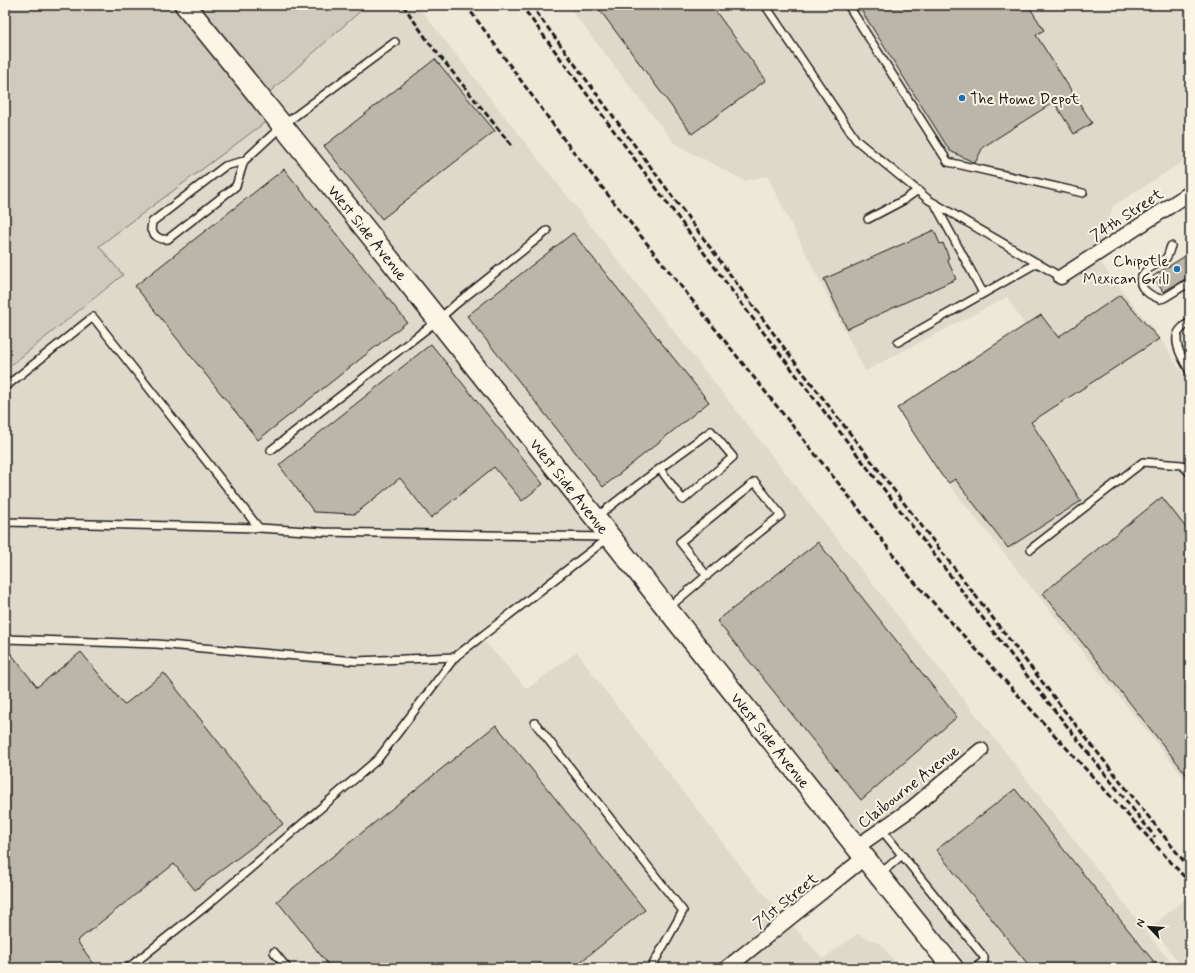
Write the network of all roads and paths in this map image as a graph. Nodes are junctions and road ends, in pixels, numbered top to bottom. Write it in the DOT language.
graph roads {
  1 [pos="185,5"];
  2 [pos="765,5"];
  3 [pos="848,5"];
  4 [pos="395,42"];
  5 [pos="283,125"];
  6 [pos="244,161"];
  7 [pos="918,190"];
  8 [pos="1083,193"];
  9 [pos="1190,193"];
  10 [pos="935,203"];
  11 [pos="868,219"];
  12 [pos="547,231"];
  13 [pos="1171,246"];
  14 [pos="1036,263"];
  15 [pos="1061,277"];
  16 [pos="1190,282"];
  17 [pos="983,293"];
  18 [pos="438,320"];
  19 [pos="1190,322"];
  20 [pos="898,342"];
  21 [pos="1190,372"];
  22 [pos="5,387"];
  23 [pos="271,450"];
  24 [pos="660,469"];
  25 [pos="1190,473"];
  26 [pos="595,519"];
  27 [pos="5,522"];
  28 [pos="259,528"];
  29 [pos="609,537"];
  30 [pos="1031,549"];
  31 [pos="707,576"];
  32 [pos="666,609"];
  33 [pos="5,639"];
  34 [pos="455,657"];
  35 [pos="535,723"];
  36 [pos="981,750"];
  37 [pos="881,829"];
  38 [pos="860,853"];
  39 [pos="902,855"];
  40 [pos="879,875"];
  41 [pos="274,952"];
  42 [pos="128,968"];
  43 [pos="286,968"];
  44 [pos="651,968"];
  45 [pos="727,968"];
  46 [pos="953,968"];
  47 [pos="975,968"];
  1 -- 5 [label="street, West Side Avenue"];
  2 -- 7 [label="lane"];
  3 -- 8 [label="lane"];
  4 -- 5 [label="lane"];
  5 -- 6 [label="lane"];
  5 -- 18 [label="street, West Side Avenue"];
  6 -- 6 [label="lane"];
  7 -- 10 [label="lane"];
  7 -- 11 [label="lane"];
  9 -- 15 [label="street, 74th Street"];
  10 -- 14 [label="lane"];
  10 -- 17 [label="lane"];
  12 -- 18 [label="lane"];
  13 -- 16 [label="lane"];
  14 -- 15 [label="lane"];
  14 -- 17 [label="lane"];
  17 -- 20 [label="lane"];
  18 -- 23 [label="lane"];
  18 -- 26 [label="street, West Side Avenue"];
  19 -- 21 [label="lane"];
  22 -- 28 [label="lane"];
  24 -- 24 [label="lane"];
  24 -- 26 [label="lane"];
  25 -- 30 [label="lane"];
  26 -- 29 [label="street, West Side Avenue"];
  27 -- 28 [label="lane"];
  28 -- 29 [label="lane"];
  29 -- 32 [label="street, West Side Avenue"];
  29 -- 34 [label="lane"];
  31 -- 31 [label="lane"];
  31 -- 32 [label="lane"];
  32 -- 38 [label="street, West Side Avenue"];
  33 -- 34 [label="lane"];
  34 -- 42 [label="lane"];
  35 -- 44 [label="lane"];
  36 -- 37 [label="street, Claibourne Avenue"];
  37 -- 38 [label="street, Claibourne Avenue"];
  37 -- 39 [label="lane"];
  38 -- 40 [label="street, West Side Avenue"];
  38 -- 45 [label="street, 71st Street"];
  39 -- 40 [label="lane"];
  39 -- 47 [label="lane"];
  40 -- 46 [label="street, West Side Avenue"];
  41 -- 43 [label="lane"];
}
